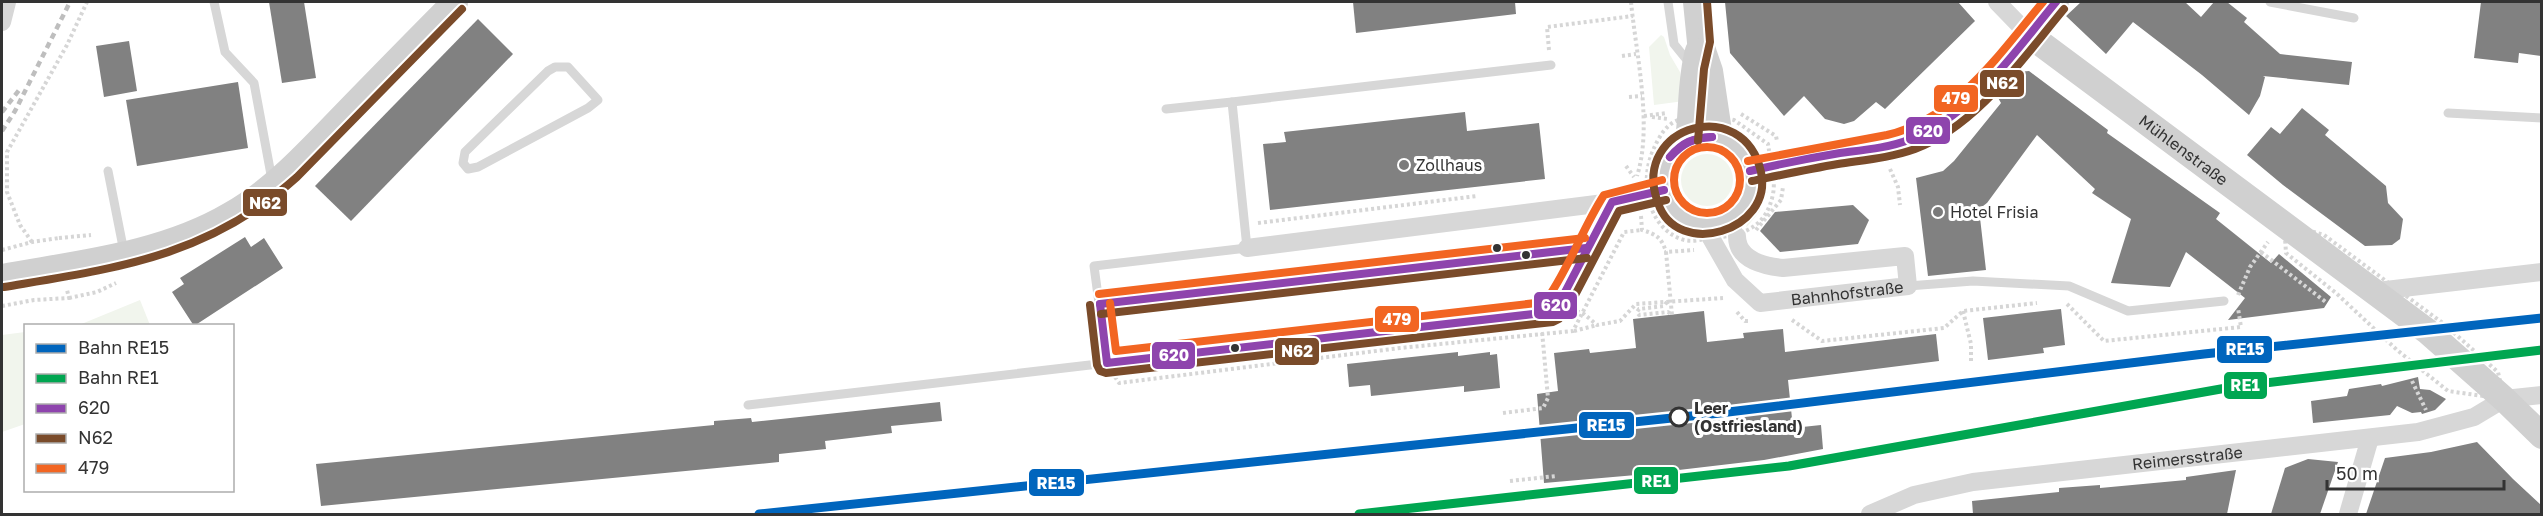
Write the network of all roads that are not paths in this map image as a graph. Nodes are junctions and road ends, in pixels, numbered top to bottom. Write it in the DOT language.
graph roads {
  1 [pos="7,2"];
  2 [pos="214,2"];
  3 [pos="455,2"];
  4 [pos="1668,2"];
  5 [pos="1696,2"];
  6 [pos="1997,2"];
  7 [pos="2056,2"];
  8 [pos="2270,2"];
  9 [pos="2354,18"];
  10 [pos="2,22"];
  11 [pos="2028,34"];
  12 [pos="1700,42"];
  13 [pos="1551,65"];
  14 [pos="1694,68"];
  15 [pos="598,99"];
  16 [pos="1232,102"];
  17 [pos="1166,109"];
  18 [pos="2448,112"];
  19 [pos="2541,118"];
  20 [pos="1705,124"];
  21 [pos="1767,167"];
  22 [pos="108,171"];
  23 [pos="273,185"];
  24 [pos="1650,194"];
  25 [pos="1612,202"];
  26 [pos="1737,224"];
  27 [pos="1707,231"];
  28 [pos="1247,248"];
  29 [pos="1586,248"];
  30 [pos="124,254"];
  31 [pos="2541,273"];
  32 [pos="2,277"];
  33 [pos="1908,286"];
  34 [pos="2377,291"];
  35 [pos="2224,301"];
  36 [pos="1100,304"];
  37 [pos="1107,363"];
  38 [pos="2541,395"];
  39 [pos="2504,399"];
  40 [pos="748,405"];
  41 [pos="2541,436"];
  42 [pos="2370,438"];
  43 [pos="1870,514"];
  44 [pos="2348,514"];
  1 -- 10 [label="street"];
  2 -- 23 [label="lane"];
  3 -- 23 [label="main road"];
  4 -- 14 [label="lane"];
  5 -- 12 [label="main road"];
  6 -- 11 [label="street, Mühlenstraße"];
  7 -- 11 [label="main road"];
  8 -- 9 [label="lane"];
  11 -- 21 [label="main road"];
  11 -- 34 [label="main road, Mühlenstraße"];
  12 -- 14 [label="main road"];
  12 -- 20 [label="main road"];
  13 -- 16 [label="lane"];
  14 -- 20 [label="main road"];
  15 -- 15 [label="lane"];
  16 -- 17 [label="lane"];
  16 -- 28 [label="lane"];
  18 -- 19 [label="lane"];
  20 -- 21 [label="main road"];
  20 -- 24 [label="main road"];
  21 -- 26 [label="main road"];
  22 -- 30 [label="lane"];
  23 -- 30 [label="main road"];
  24 -- 25 [label="street"];
  24 -- 27 [label="main road"];
  25 -- 28 [label="street"];
  25 -- 29 [label="lane"];
  26 -- 27 [label="main road"];
  26 -- 33 [label="street, Bahnhofstraße"];
  27 -- 33 [label="street, Bahnhofstraße"];
  28 -- 36 [label="lane"];
  29 -- 36 [label="lane"];
  29 -- 37 [label="lane"];
  30 -- 32 [label="main road"];
  31 -- 34 [label="street"];
  33 -- 35 [label="lane"];
  34 -- 39 [label="main road, Mühlenstraße"];
  36 -- 37 [label="lane"];
  37 -- 40 [label="lane"];
  38 -- 39 [label="street"];
  39 -- 41 [label="main road, Mühlenstraße"];
  39 -- 42 [label="street, Reimersstraße"];
  42 -- 43 [label="street, Reimersstraße"];
  42 -- 44 [label="street"];
}
